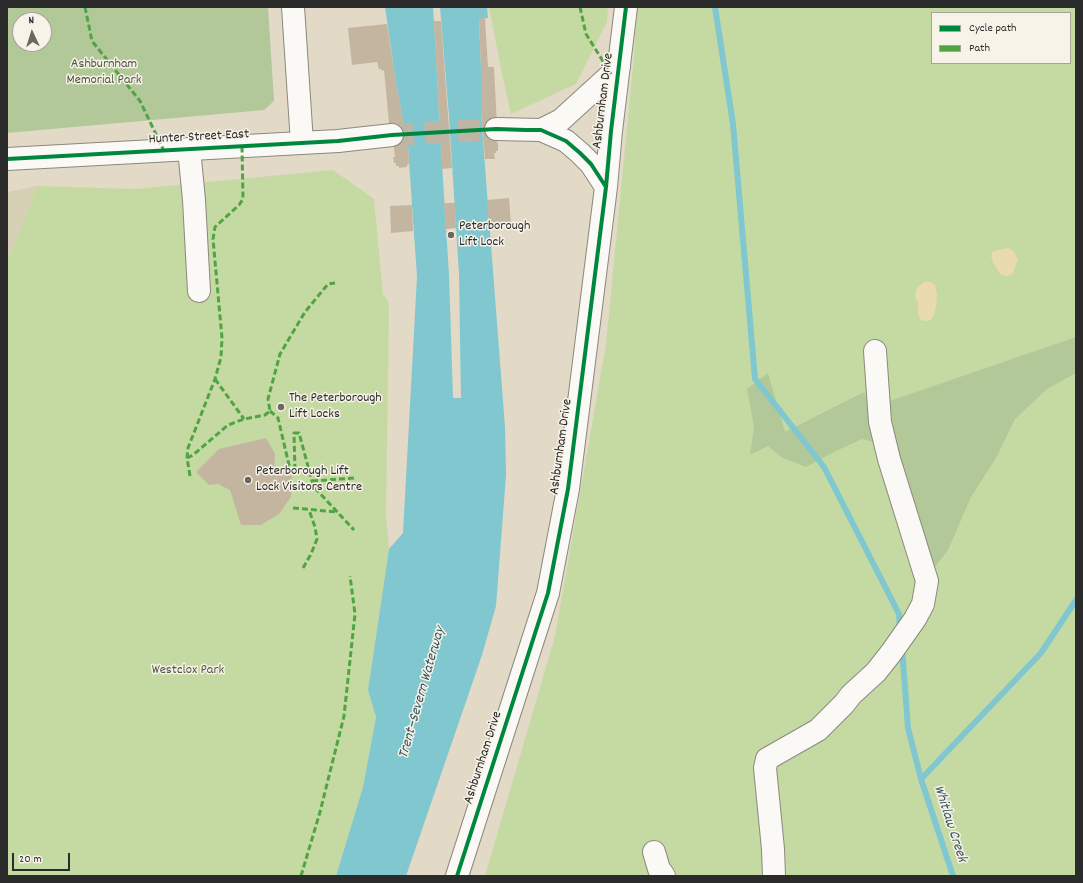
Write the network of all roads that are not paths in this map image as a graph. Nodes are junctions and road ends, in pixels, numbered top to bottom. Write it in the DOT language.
graph roads {
  1 [pos="293,7"];
  2 [pos="626,7"];
  3 [pos="619,67"];
  4 [pos="496,129"];
  5 [pos="541,130"];
  6 [pos="392,135"];
  7 [pos="302,143"];
  8 [pos="189,149"];
  9 [pos="7,160"];
  10 [pos="606,187"];
  11 [pos="199,291"];
  12 [pos="875,351"];
  13 [pos="654,852"];
  14 [pos="458,876"];
  15 [pos="664,876"];
  16 [pos="774,876"];
  1 -- 7 [label="street"];
  2 -- 3 [label="street, Ashburnham Drive"];
  3 -- 5 [label="street"];
  3 -- 10 [label="street, Ashburnham Drive"];
  4 -- 5 [label="street"];
  5 -- 10 [label="street"];
  6 -- 7 [label="street, Hunter Street East"];
  7 -- 8 [label="street, Hunter Street East"];
  8 -- 9 [label="street, Hunter Street East"];
  8 -- 11 [label="street"];
  10 -- 14 [label="street, Ashburnham Drive"];
  12 -- 16 [label="street"];
  13 -- 15 [label="street"];
}
